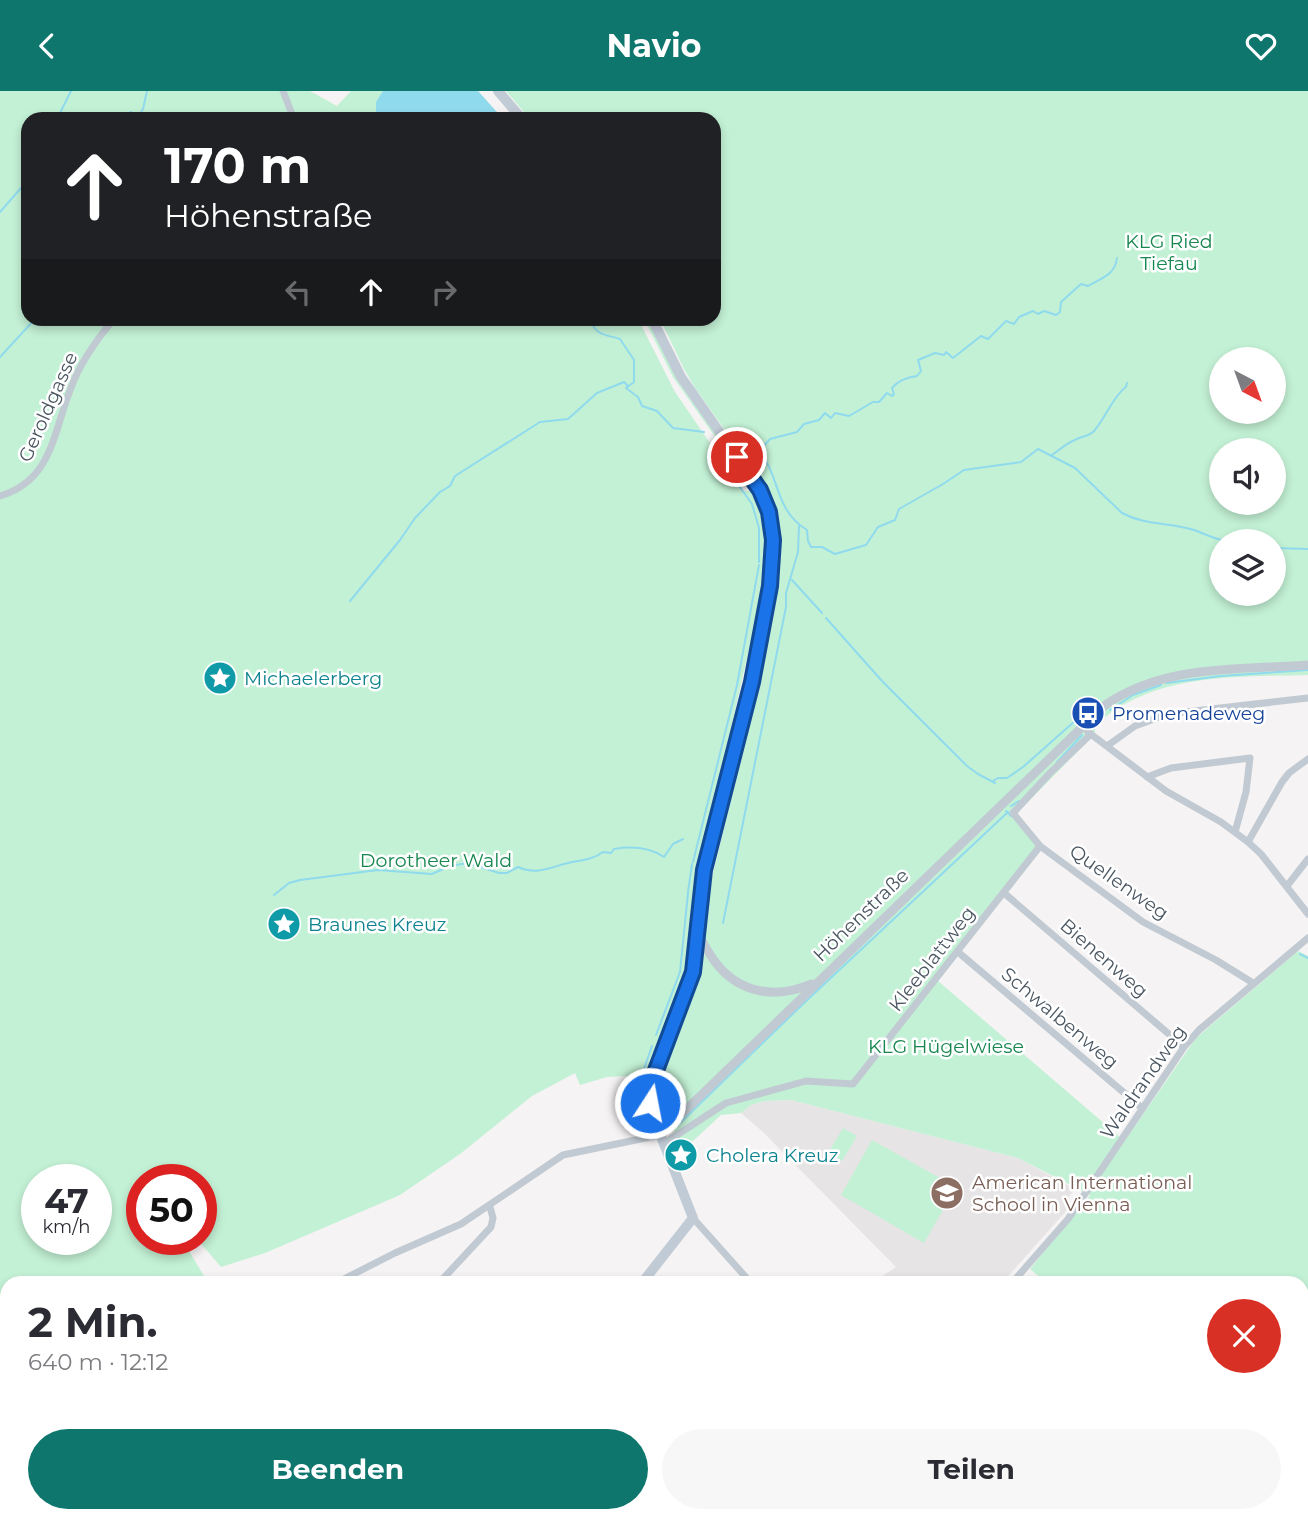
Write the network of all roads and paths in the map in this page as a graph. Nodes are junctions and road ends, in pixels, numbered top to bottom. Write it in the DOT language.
graph roads {
  1 [pos="283,91"];
  2 [pos="498,91"];
  3 [pos="292,112"];
  4 [pos="516,112"];
  5 [pos="109,326"];
  6 [pos="656,326"];
  7 [pos="0,496"];
  8 [pos="1308,665"];
  9 [pos="1308,698"];
  10 [pos="1082,727"];
  11 [pos="1091,734"];
  12 [pos="1107,746"];
  13 [pos="1308,759"];
  14 [pos="1147,777"];
  15 [pos="1234,832"];
  16 [pos="1248,842"];
  17 [pos="1040,846"];
  18 [pos="1308,859"];
  19 [pos="1287,886"];
  20 [pos="1004,893"];
  21 [pos="1308,914"];
  22 [pos="698,934"];
  23 [pos="1308,938"];
  24 [pos="958,952"];
  25 [pos="816,982"];
  26 [pos="1253,983"];
  27 [pos="1184,1047"];
  28 [pos="1142,1108"];
  29 [pos="662,1140"];
  30 [pos="490,1207"];
  31 [pos="693,1218"];
  32 [pos="351,1276"];
  33 [pos="446,1276"];
  34 [pos="647,1276"];
  35 [pos="745,1276"];
  36 [pos="1018,1276"];
  1 -- 3 [label="street"];
  2 -- 4 [label="main road"];
  5 -- 7 [label="street, Geroldgasse"];
  6 -- 22 [label="main road"];
  8 -- 10 [label="street, Höhenstraße"];
  9 -- 12 [label="street"];
  10 -- 11 [label="street"];
  10 -- 25 [label="street, Höhenstraße"];
  11 -- 12 [label="street"];
  11 -- 17 [label="street"];
  12 -- 14 [label="street"];
  13 -- 16 [label="street"];
  14 -- 15 [label="street"];
  14 -- 15 [label="street"];
  15 -- 16 [label="street"];
  16 -- 19 [label="street"];
  17 -- 20 [label="street, Kleeblattweg"];
  17 -- 26 [label="street, Quellenweg"];
  18 -- 19 [label="street"];
  19 -- 21 [label="street"];
  20 -- 24 [label="street, Kleeblattweg"];
  20 -- 27 [label="street, Bienenweg"];
  22 -- 25 [label="street, Höhenstraße"];
  22 -- 29 [label="main road"];
  23 -- 26 [label="street, Waldrandweg"];
  24 -- 28 [label="street, Schwalbenweg"];
  24 -- 29 [label="street, Kleeblattweg"];
  25 -- 29 [label="street"];
  26 -- 27 [label="street, Waldrandweg"];
  27 -- 28 [label="street, Waldrandweg"];
  28 -- 36 [label="street, Waldrandweg"];
  29 -- 30 [label="street"];
  29 -- 31 [label="main road"];
  30 -- 32 [label="street"];
  30 -- 33 [label="street"];
  31 -- 34 [label="main road"];
  31 -- 35 [label="street"];
}
